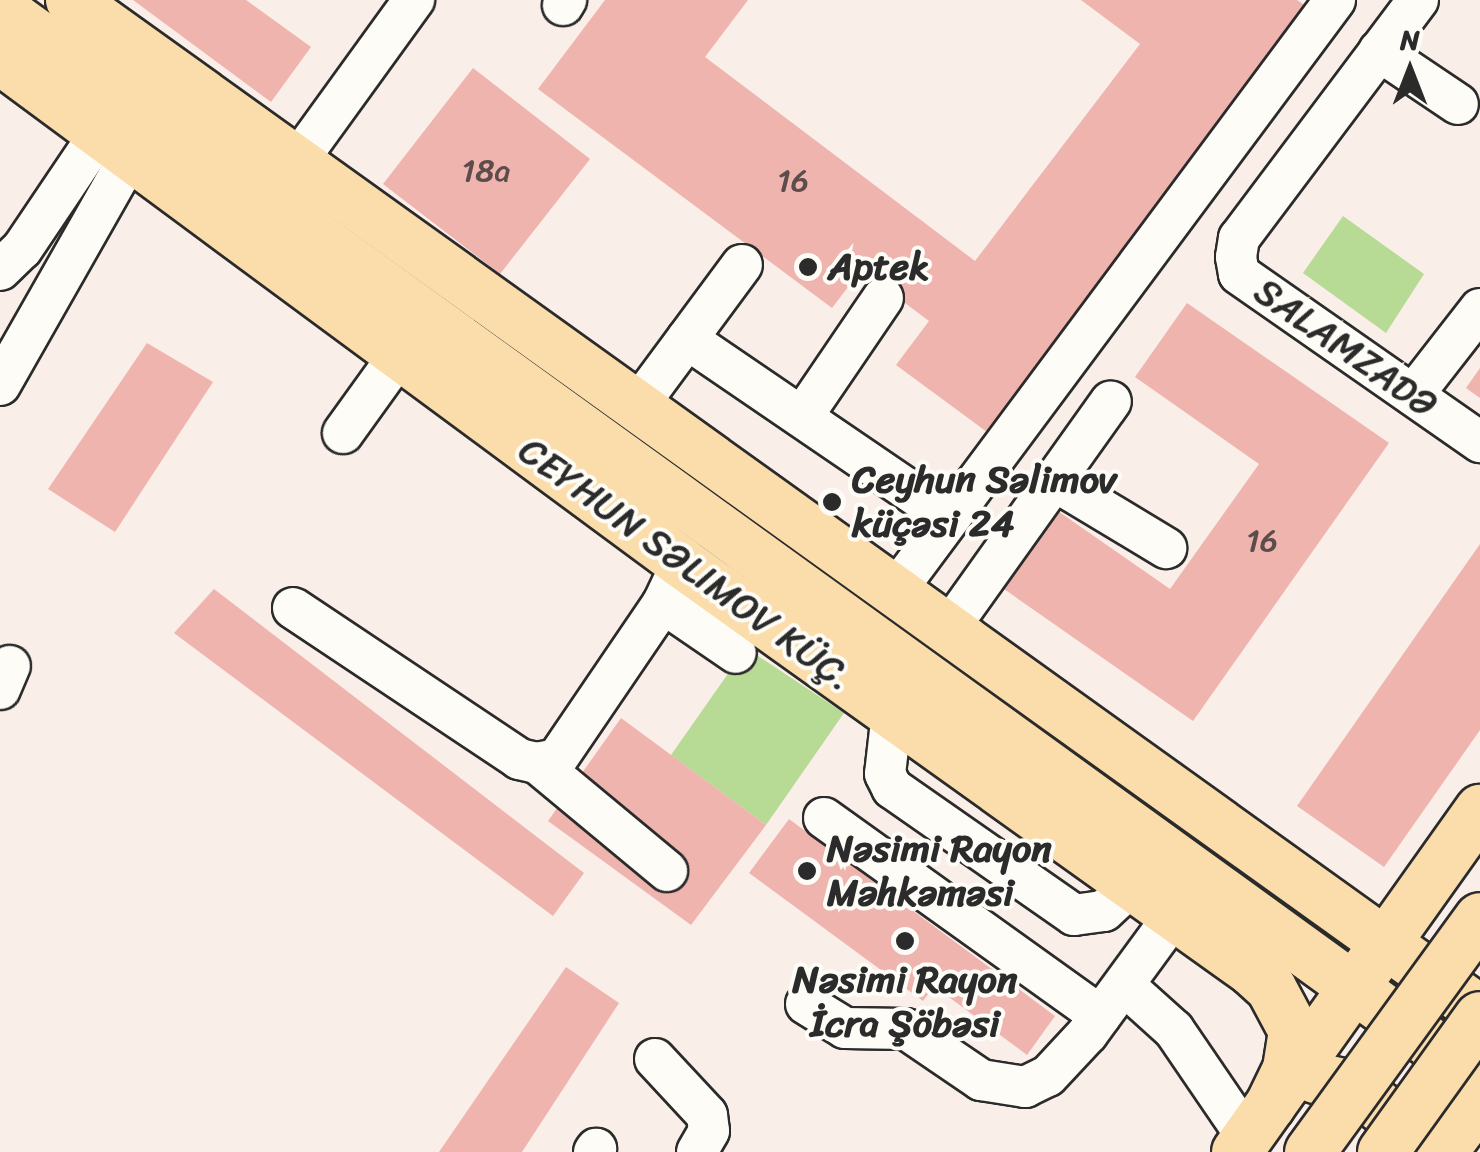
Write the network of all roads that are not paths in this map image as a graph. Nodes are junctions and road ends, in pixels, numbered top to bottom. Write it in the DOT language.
graph roads {
  1 [pos="71,0"];
  2 [pos="414,0"];
  3 [pos="1335,0"];
  4 [pos="1418,0"];
  5 [pos="0,8"];
  6 [pos="1379,51"];
  7 [pos="0,59"];
  8 [pos="1458,104"];
  9 [pos="115,144"];
  10 [pos="298,160"];
  11 [pos="742,265"];
  12 [pos="0,270"];
  13 [pos="883,298"];
  14 [pos="1480,309"];
  15 [pos="688,339"];
  16 [pos="399,356"];
  17 [pos="0,385"];
  18 [pos="1413,396"];
  19 [pos="1111,401"];
  20 [pos="543,405"];
  21 [pos="636,408"];
  22 [pos="802,417"];
  23 [pos="343,433"];
  24 [pos="1480,442"];
  25 [pos="1056,481"];
  26 [pos="949,518"];
  27 [pos="1166,548"];
  28 [pos="672,583"];
  29 [pos="894,593"];
  30 [pos="293,608"];
  31 [pos="947,631"];
  32 [pos="736,652"];
  33 [pos="537,763"];
  34 [pos="1063,775"];
  35 [pos="824,818"];
  36 [pos="1466,829"];
  37 [pos="1190,868"];
  38 [pos="667,871"];
  39 [pos="1113,872"];
  40 [pos="1175,914"];
  41 [pos="1480,918"];
  42 [pos="1480,939"];
  43 [pos="1385,942"];
  44 [pos="1355,986"];
  45 [pos="1113,1000"];
  46 [pos="806,1004"];
  47 [pos="1480,1014"];
  48 [pos="655,1060"];
  49 [pos="1480,1079"];
  50 [pos="1480,1101"];
  51 [pos="1251,1132"];
  52 [pos="697,1152"];
  53 [pos="1310,1152"];
  54 [pos="1383,1152"];
  55 [pos="1419,1152"];
  56 [pos="1442,1152"];
  1 -- 10 [label="main road"];
  2 -- 10 [label="lane"];
  3 -- 26 [label="lane"];
  4 -- 6 [label="lane, SALAMZADƏ"];
  5 -- 20 [label="main road, CEYHUN SƏLIMOV KÜÇ."];
  6 -- 8 [label="lane"];
  6 -- 18 [label="lane, SALAMZADƏ"];
  7 -- 9 [label="main road, CEYHUN SƏLIMOV KÜÇ."];
  9 -- 12 [label="lane"];
  9 -- 16 [label="main road, CEYHUN SƏLIMOV KÜÇ."];
  9 -- 17 [label="lane"];
  10 -- 21 [label="main road"];
  11 -- 15 [label="lane"];
  13 -- 22 [label="lane"];
  14 -- 18 [label="lane"];
  15 -- 21 [label="lane"];
  15 -- 22 [label="lane"];
  16 -- 20 [label="main road"];
  16 -- 23 [label="lane"];
  16 -- 28 [label="main road, CEYHUN SƏLIMOV KÜÇ."];
  18 -- 24 [label="lane, SALAMZADƏ"];
  19 -- 25 [label="lane"];
  20 -- 34 [label="main road, CEYHUN SƏLIMOV KÜÇ."];
  21 -- 29 [label="main road"];
  22 -- 26 [label="lane"];
  25 -- 27 [label="lane"];
  25 -- 31 [label="lane"];
  26 -- 29 [label="lane"];
  28 -- 32 [label="lane"];
  28 -- 33 [label="lane"];
  28 -- 39 [label="main road, CEYHUN SƏLIMOV KÜÇ."];
  29 -- 31 [label="main road"];
  30 -- 33 [label="lane"];
  31 -- 43 [label="main road"];
  33 -- 38 [label="lane"];
  34 -- 37 [label="main road, CEYHUN SƏLIMOV KÜÇ."];
  34 -- 39 [label="main road"];
  35 -- 45 [label="lane"];
  36 -- 42 [label="main road"];
  36 -- 43 [label="main road"];
  37 -- 39 [label="main road"];
  37 -- 44 [label="main road, CEYHUN SƏLIMOV KÜÇ."];
  39 -- 40 [label="main road, CEYHUN SƏLIMOV KÜÇ."];
  40 -- 45 [label="lane"];
  40 -- 51 [label="main road, CEYHUN SƏLIMOV KÜÇ."];
  41 -- 53 [label="main road, bridge"];
  43 -- 44 [label="main road"];
  43 -- 47 [label="main road"];
  44 -- 49 [label="main road, CEYHUN SƏLIMOV KÜÇ."];
  44 -- 51 [label="main road"];
  45 -- 46 [label="lane"];
  45 -- 51 [label="lane"];
  47 -- 54 [label="main road, bridge"];
  48 -- 52 [label="lane"];
  50 -- 56 [label="main road"];
  51 -- 55 [label="main road"];
}
